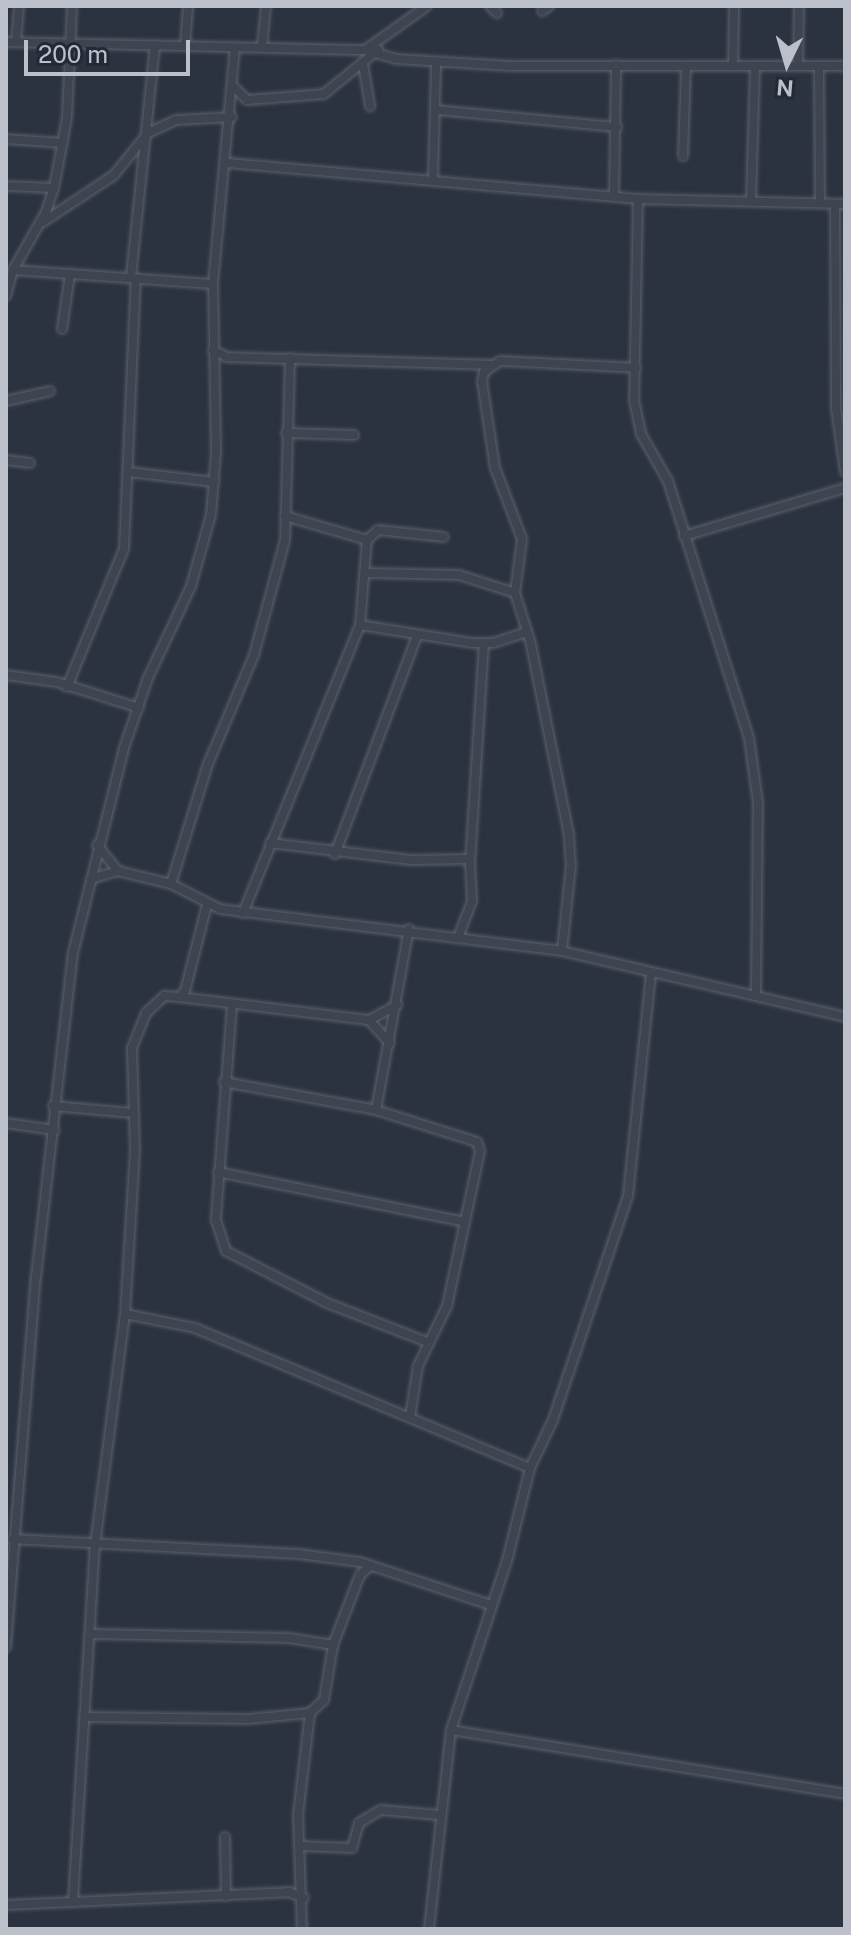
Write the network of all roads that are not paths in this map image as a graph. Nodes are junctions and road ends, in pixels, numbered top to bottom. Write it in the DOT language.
graph roads {
  1 [pos="19,6"];
  2 [pos="72,6"];
  3 [pos="188,6"];
  4 [pos="266,6"];
  5 [pos="427,6"];
  6 [pos="734,6"];
  7 [pos="799,6"];
  8 [pos="6,42"];
  9 [pos="16,42"];
  10 [pos="155,45"];
  11 [pos="71,46"];
  12 [pos="185,46"];
  13 [pos="262,47"];
  14 [pos="235,49"];
  15 [pos="365,50"];
  16 [pos="378,50"];
  17 [pos="436,62"];
  18 [pos="363,63"];
  19 [pos="616,65"];
  20 [pos="798,65"];
  21 [pos="686,66"];
  22 [pos="733,66"];
  23 [pos="819,66"];
  24 [pos="845,66"];
  25 [pos="755,67"];
  26 [pos="233,87"];
  27 [pos="370,106"];
  28 [pos="436,110"];
  29 [pos="232,117"];
  30 [pos="617,127"];
  31 [pos="6,139"];
  32 [pos="63,143"];
  33 [pos="142,145"];
  34 [pos="683,156"];
  35 [pos="228,163"];
  36 [pos="433,180"];
  37 [pos="6,186"];
  38 [pos="54,188"];
  39 [pos="614,197"];
  40 [pos="638,199"];
  41 [pos="751,201"];
  42 [pos="820,202"];
  43 [pos="840,204"];
  44 [pos="46,212"];
  45 [pos="59,212"];
  46 [pos="39,224"];
  47 [pos="13,270"];
  48 [pos="70,274"];
  49 [pos="134,277"];
  50 [pos="213,284"];
  51 [pos="6,296"];
  52 [pos="62,329"];
  53 [pos="213,350"];
  54 [pos="227,357"];
  55 [pos="290,358"];
  56 [pos="491,365"];
  57 [pos="636,368"];
  58 [pos="213,373"];
  59 [pos="50,391"];
  60 [pos="6,401"];
  61 [pos="286,433"];
  62 [pos="354,435"];
  63 [pos="6,460"];
  64 [pos="30,463"];
  65 [pos="845,471"];
  66 [pos="129,472"];
  67 [pos="214,482"];
  68 [pos="845,488"];
  69 [pos="285,516"];
  70 [pos="684,536"];
  71 [pos="444,537"];
  72 [pos="367,540"];
  73 [pos="368,573"];
  74 [pos="515,593"];
  75 [pos="360,625"];
  76 [pos="527,632"];
  77 [pos="417,636"];
  78 [pos="484,643"];
  79 [pos="6,675"];
  80 [pos="67,687"];
  81 [pos="139,708"];
  82 [pos="270,843"];
  83 [pos="97,845"];
  84 [pos="335,854"];
  85 [pos="470,859"];
  86 [pos="118,871"];
  87 [pos="91,879"];
  88 [pos="171,884"];
  89 [pos="207,905"];
  90 [pos="243,913"];
  91 [pos="409,929"];
  92 [pos="459,935"];
  93 [pos="562,951"];
  94 [pos="651,973"];
  95 [pos="756,996"];
  96 [pos="179,997"];
  97 [pos="232,1005"];
  98 [pos="397,1005"];
  99 [pos="845,1017"];
  100 [pos="369,1020"];
  101 [pos="390,1043"];
  102 [pos="224,1082"];
  103 [pos="53,1106"];
  104 [pos="376,1110"];
  105 [pos="132,1113"];
  106 [pos="6,1123"];
  107 [pos="54,1130"];
  108 [pos="218,1172"];
  109 [pos="461,1221"];
  110 [pos="125,1314"];
  111 [pos="427,1342"];
  112 [pos="410,1417"];
  113 [pos="530,1468"];
  114 [pos="13,1539"];
  115 [pos="95,1545"];
  116 [pos="370,1566"];
  117 [pos="491,1605"];
  118 [pos="93,1634"];
  119 [pos="333,1645"];
  120 [pos="6,1647"];
  121 [pos="310,1713"];
  122 [pos="85,1717"];
  123 [pos="451,1730"];
  124 [pos="845,1794"];
  125 [pos="439,1815"];
  126 [pos="225,1837"];
  127 [pos="299,1846"];
  128 [pos="302,1884"];
  129 [pos="289,1892"];
  130 [pos="226,1896"];
  131 [pos="304,1898"];
  132 [pos="73,1902"];
  133 [pos="6,1905"];
  134 [pos="302,1929"];
  135 [pos="429,1929"];
  1 -- 9 [label="street"];
  2 -- 11 [label="street"];
  3 -- 12 [label="street"];
  4 -- 13 [label="street"];
  5 -- 15 [label="street"];
  6 -- 22 [label="street"];
  7 -- 20 [label="street"];
  8 -- 9 [label="street"];
  9 -- 11 [label="street"];
  10 -- 11 [label="street"];
  10 -- 12 [label="street"];
  10 -- 33 [label="street"];
  11 -- 32 [label="street"];
  12 -- 14 [label="street"];
  13 -- 14 [label="street"];
  13 -- 15 [label="street"];
  14 -- 26 [label="street"];
  15 -- 16 [label="street"];
  16 -- 17 [label="street"];
  16 -- 18 [label="street"];
  17 -- 19 [label="street"];
  17 -- 28 [label="street"];
  18 -- 26 [label="street"];
  18 -- 27 [label="street"];
  19 -- 21 [label="street"];
  19 -- 30 [label="street"];
  20 -- 23 [label="street"];
  20 -- 25 [label="street"];
  21 -- 22 [label="street"];
  21 -- 34 [label="street"];
  22 -- 25 [label="street"];
  23 -- 24 [label="street"];
  23 -- 42 [label="street"];
  25 -- 41 [label="street"];
  26 -- 29 [label="street"];
  28 -- 30 [label="street"];
  28 -- 36 [label="street"];
  29 -- 33 [label="street"];
  29 -- 35 [label="street"];
  30 -- 39 [label="street"];
  31 -- 32 [label="street"];
  32 -- 38 [label="street"];
  33 -- 45 [label="street"];
  33 -- 49 [label="street"];
  35 -- 36 [label="street"];
  35 -- 50 [label="street"];
  36 -- 39 [label="street"];
  37 -- 38 [label="street"];
  38 -- 44 [label="street"];
  39 -- 40 [label="street"];
  40 -- 41 [label="street"];
  40 -- 57 [label="street"];
  41 -- 42 [label="street"];
  42 -- 43 [label="street"];
  43 -- 65 [label="street"];
  44 -- 45 [label="street"];
  44 -- 46 [label="street"];
  45 -- 46 [label="street"];
  46 -- 47 [label="street"];
  47 -- 48 [label="street"];
  47 -- 51 [label="street"];
  48 -- 49 [label="street"];
  48 -- 52 [label="street"];
  49 -- 50 [label="street"];
  49 -- 66 [label="street"];
  50 -- 53 [label="street"];
  53 -- 54 [label="street"];
  53 -- 58 [label="street"];
  54 -- 55 [label="street"];
  54 -- 58 [label="street"];
  55 -- 56 [label="street"];
  55 -- 61 [label="street"];
  56 -- 57 [label="street"];
  56 -- 74 [label="street"];
  57 -- 70 [label="street"];
  58 -- 67 [label="street"];
  59 -- 60 [label="street"];
  61 -- 62 [label="street"];
  61 -- 69 [label="street"];
  63 -- 64 [label="street"];
  66 -- 67 [label="street"];
  66 -- 80 [label="street"];
  67 -- 81 [label="street"];
  68 -- 70 [label="street"];
  69 -- 72 [label="street"];
  69 -- 88 [label="street"];
  70 -- 95 [label="street"];
  71 -- 72 [label="street"];
  72 -- 73 [label="street"];
  73 -- 74 [label="street"];
  73 -- 75 [label="street"];
  74 -- 76 [label="street"];
  75 -- 77 [label="street"];
  75 -- 82 [label="street"];
  76 -- 78 [label="street"];
  76 -- 93 [label="street"];
  77 -- 78 [label="street"];
  77 -- 84 [label="street"];
  78 -- 85 [label="street"];
  79 -- 80 [label="street"];
  80 -- 81 [label="street"];
  81 -- 83 [label="street"];
  82 -- 84 [label="street"];
  82 -- 90 [label="street"];
  83 -- 86 [label="street"];
  83 -- 87 [label="street"];
  84 -- 85 [label="street"];
  85 -- 92 [label="street"];
  86 -- 87 [label="street"];
  86 -- 88 [label="street"];
  87 -- 103 [label="street"];
  88 -- 89 [label="street"];
  89 -- 90 [label="street"];
  89 -- 96 [label="street"];
  90 -- 91 [label="street"];
  91 -- 92 [label="street"];
  91 -- 98 [label="street"];
  92 -- 93 [label="street"];
  93 -- 94 [label="street"];
  94 -- 95 [label="street"];
  94 -- 113 [label="street"];
  95 -- 99 [label="street"];
  96 -- 97 [label="street"];
  96 -- 105 [label="street"];
  97 -- 100 [label="street"];
  97 -- 102 [label="street"];
  98 -- 100 [label="street"];
  98 -- 101 [label="street"];
  100 -- 101 [label="street"];
  101 -- 104 [label="street"];
  102 -- 104 [label="street"];
  102 -- 108 [label="street"];
  103 -- 105 [label="street"];
  103 -- 107 [label="street"];
  104 -- 109 [label="street"];
  105 -- 110 [label="street"];
  106 -- 107 [label="street"];
  107 -- 114 [label="street"];
  108 -- 109 [label="street"];
  108 -- 111 [label="street"];
  109 -- 111 [label="street"];
  110 -- 112 [label="street"];
  110 -- 115 [label="street"];
  111 -- 112 [label="street"];
  112 -- 113 [label="street"];
  113 -- 117 [label="street"];
  114 -- 115 [label="street"];
  114 -- 120 [label="street"];
  115 -- 116 [label="street"];
  115 -- 118 [label="street"];
  116 -- 117 [label="street"];
  116 -- 119 [label="street"];
  117 -- 123 [label="street"];
  118 -- 119 [label="street"];
  118 -- 122 [label="street"];
  119 -- 121 [label="street"];
  121 -- 122 [label="street"];
  121 -- 127 [label="street"];
  122 -- 132 [label="street"];
  123 -- 124 [label="street"];
  123 -- 125 [label="street"];
  125 -- 127 [label="street"];
  125 -- 135 [label="street"];
  126 -- 130 [label="street"];
  127 -- 128 [label="street"];
  128 -- 129 [label="street"];
  128 -- 131 [label="street"];
  129 -- 130 [label="street"];
  129 -- 131 [label="street"];
  130 -- 132 [label="street"];
  131 -- 134 [label="street"];
  132 -- 133 [label="street"];
}
